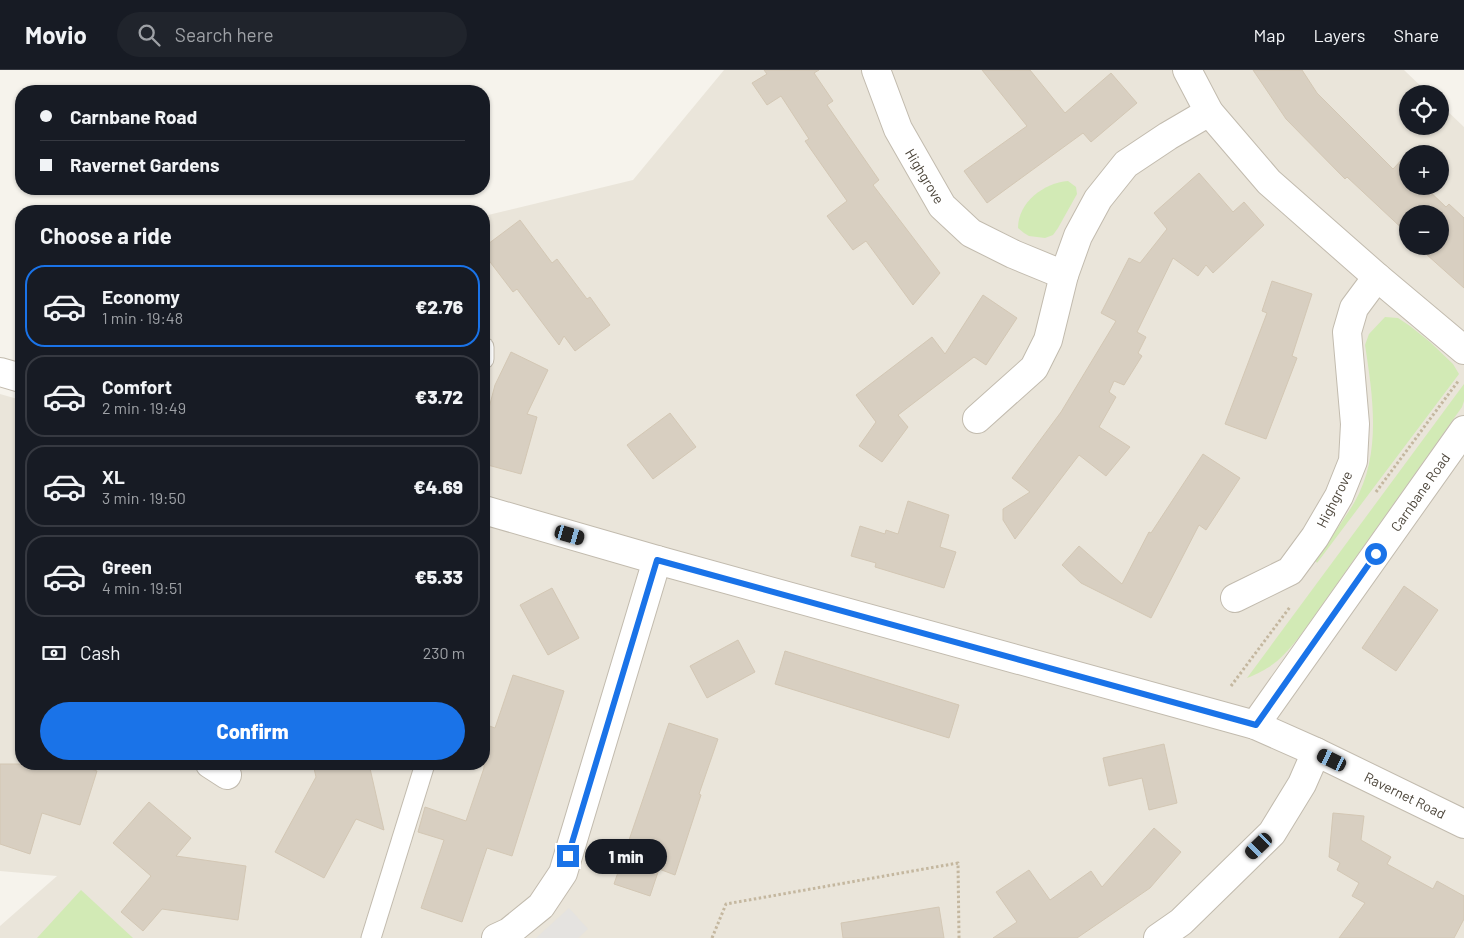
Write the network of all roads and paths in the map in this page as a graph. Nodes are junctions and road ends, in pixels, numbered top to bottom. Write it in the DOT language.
graph roads {
  1 [pos="876,70"];
  2 [pos="1187,70"];
  3 [pos="1209,112"];
  4 [pos="1064,275"];
  5 [pos="1377,277"];
  6 [pos="1464,350"];
  7 [pos="0,372"];
  8 [pos="15,376"];
  9 [pos="977,418"];
  10 [pos="1464,430"];
  11 [pos="490,512"];
  12 [pos="657,560"];
  13 [pos="1235,598"];
  14 [pos="1256,725"];
  15 [pos="1316,752"];
  16 [pos="423,770"];
  17 [pos="1464,824"];
  18 [pos="371,938"];
  19 [pos="496,938"];
  20 [pos="712,938"];
  21 [pos="959,938"];
  22 [pos="1158,938"];
  1 -- 4 [label="street, Highgrove"];
  2 -- 3 [label="street"];
  3 -- 4 [label="street"];
  3 -- 5 [label="street"];
  4 -- 9 [label="street"];
  5 -- 6 [label="street"];
  5 -- 13 [label="street, Highgrove"];
  7 -- 8 [label="street"];
  10 -- 14 [label="street, Carnbane Road"];
  11 -- 12 [label="street, Ravernet Road"];
  12 -- 14 [label="street, Ravernet Road"];
  12 -- 19 [label="street"];
  14 -- 15 [label="street, Ravernet Road"];
  15 -- 17 [label="street, Ravernet Road"];
  15 -- 22 [label="street"];
  16 -- 18 [label="lane"];
  20 -- 21 [label="path"];
}
